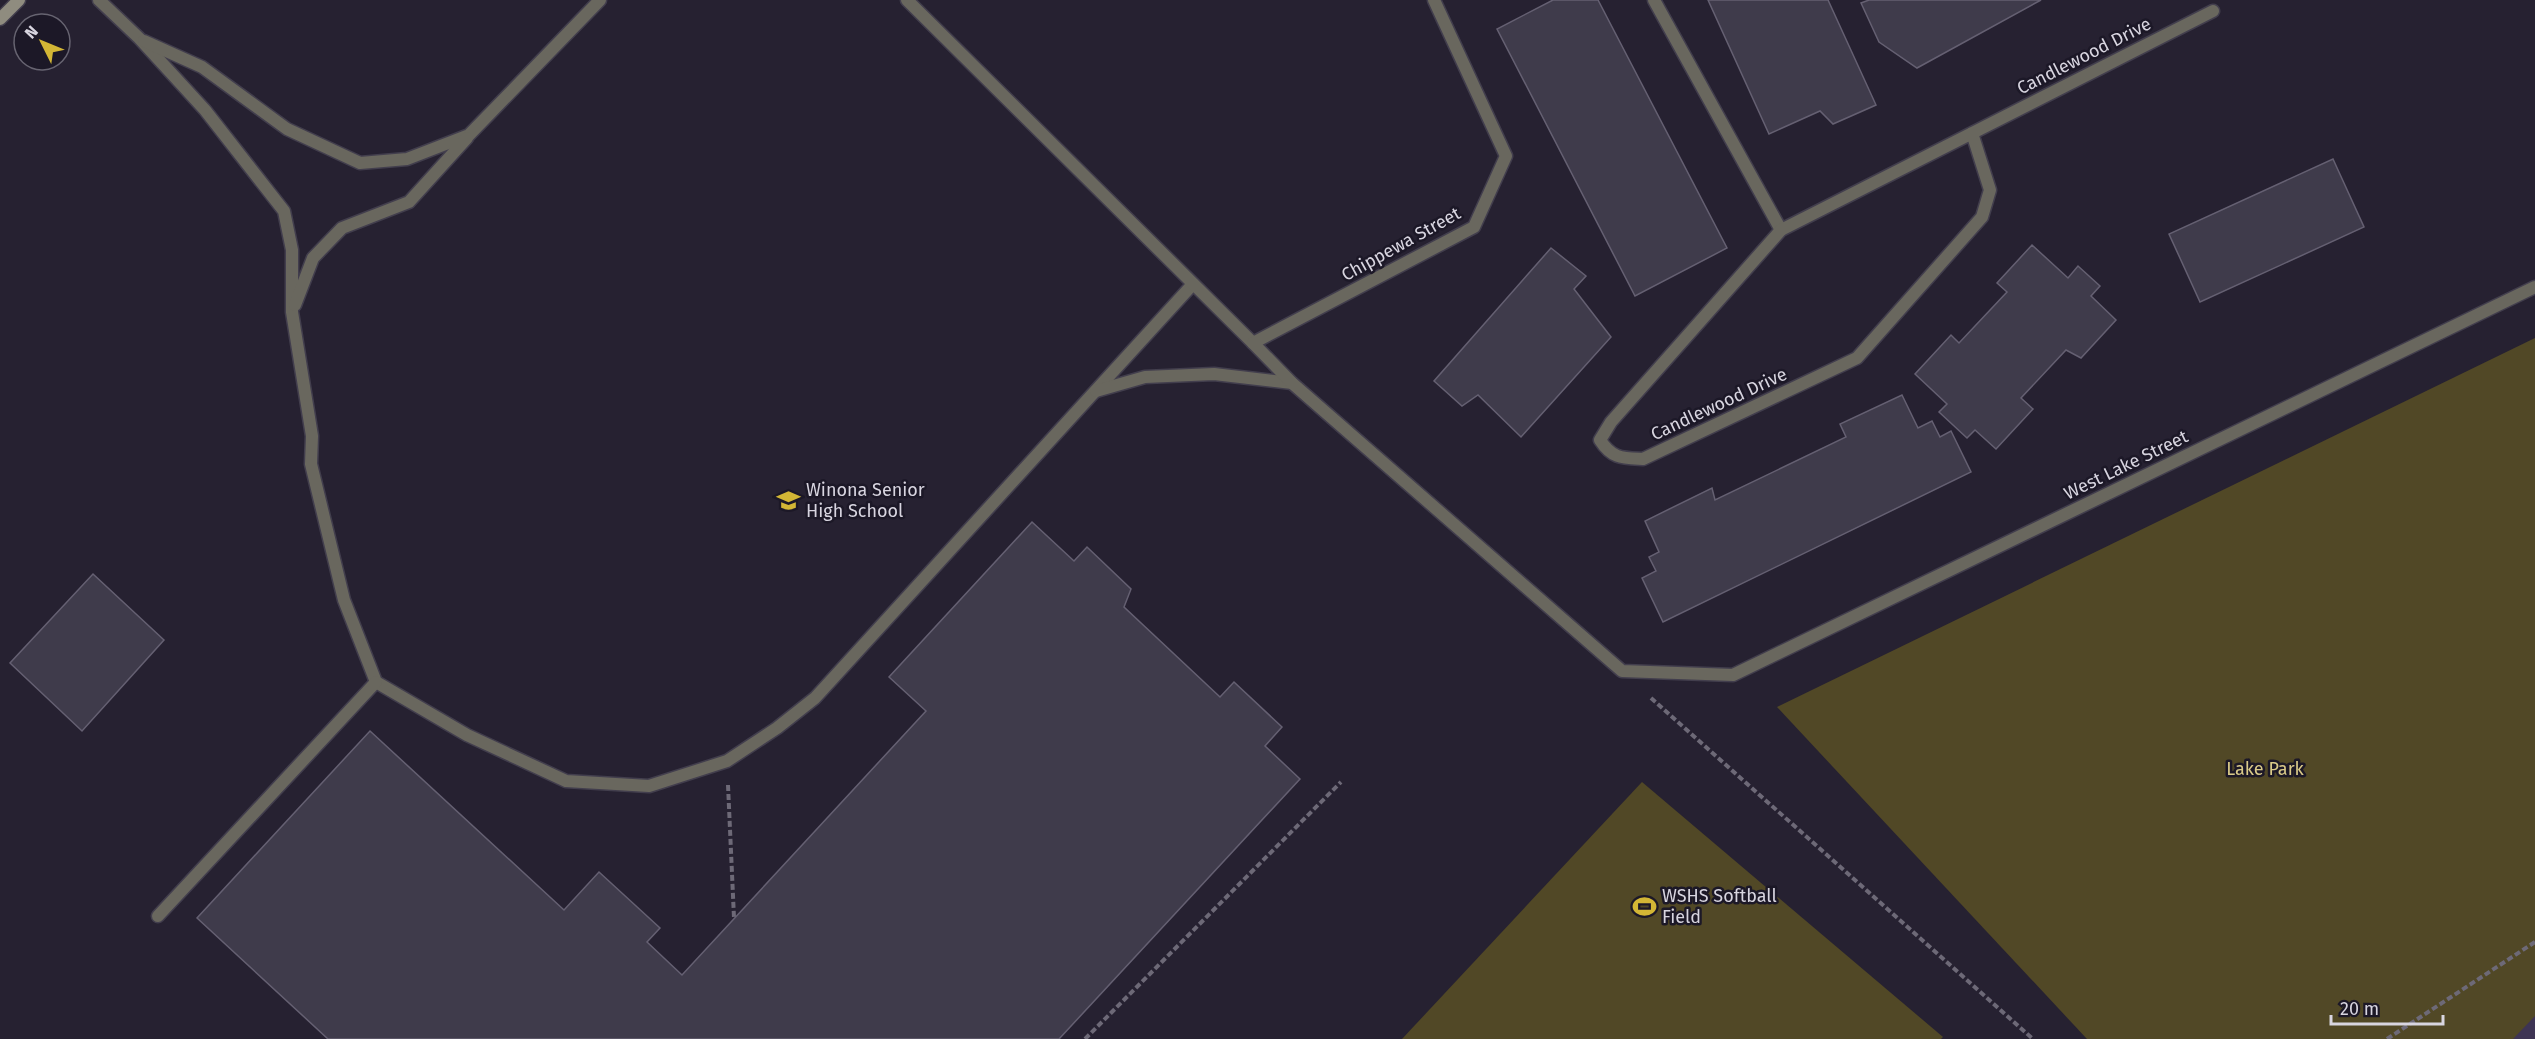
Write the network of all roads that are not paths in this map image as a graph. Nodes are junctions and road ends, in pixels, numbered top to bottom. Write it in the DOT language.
graph roads {
  1 [pos="19,0"];
  2 [pos="99,0"];
  3 [pos="600,0"];
  4 [pos="907,0"];
  5 [pos="1434,0"];
  6 [pos="1654,0"];
  7 [pos="2213,10"];
  8 [pos="0,19"];
  9 [pos="139,38"];
  10 [pos="1972,133"];
  11 [pos="469,135"];
  12 [pos="1781,230"];
  13 [pos="1193,284"];
  14 [pos="2535,287"];
  15 [pos="292,312"];
  16 [pos="1253,344"];
  17 [pos="1292,382"];
  18 [pos="1095,392"];
  19 [pos="376,682"];
  20 [pos="158,916"];
  1 -- 8 [label="street"];
  2 -- 9 [label="street"];
  3 -- 11 [label="street"];
  4 -- 13 [label="street"];
  5 -- 16 [label="street, Chippewa Street"];
  6 -- 12 [label="street"];
  7 -- 10 [label="street, Candlewood Drive"];
  9 -- 11 [label="street"];
  9 -- 15 [label="street"];
  10 -- 12 [label="street, Candlewood Drive"];
  10 -- 12 [label="street, Candlewood Drive"];
  11 -- 15 [label="street"];
  13 -- 16 [label="street"];
  13 -- 18 [label="street"];
  14 -- 17 [label="street, West Lake Street"];
  15 -- 19 [label="street"];
  16 -- 17 [label="street"];
  17 -- 18 [label="street"];
  18 -- 19 [label="street"];
  19 -- 20 [label="street"];
}
